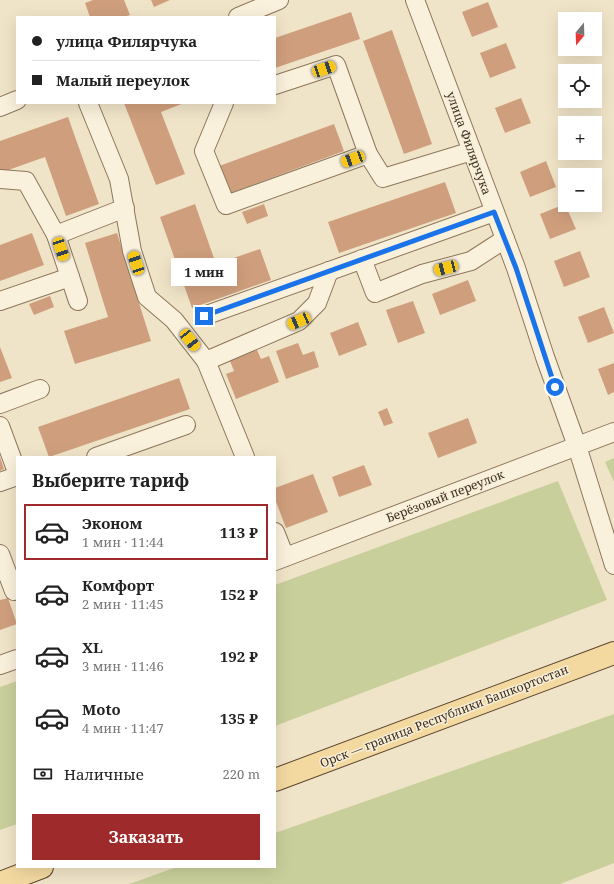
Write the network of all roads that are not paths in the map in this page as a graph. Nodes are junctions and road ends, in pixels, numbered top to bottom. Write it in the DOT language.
graph roads {
  1 [pos="279,0"];
  2 [pos="415,0"];
  3 [pos="240,16"];
  4 [pos="276,85"];
  5 [pos="16,100"];
  6 [pos="88,104"];
  7 [pos="224,104"];
  8 [pos="0,107"];
  9 [pos="472,151"];
  10 [pos="368,154"];
  11 [pos="0,179"];
  12 [pos="125,208"];
  13 [pos="494,212"];
  14 [pos="56,235"];
  15 [pos="505,240"];
  16 [pos="362,260"];
  17 [pos="329,271"];
  18 [pos="70,277"];
  19 [pos="0,301"];
  20 [pos="78,301"];
  21 [pos="204,316"];
  22 [pos="206,361"];
  23 [pos="40,390"];
  24 [pos="0,404"];
  25 [pos="186,425"];
  26 [pos="0,426"];
  27 [pos="614,432"];
  28 [pos="576,446"];
  29 [pos="99,456"];
  30 [pos="245,456"];
  31 [pos="16,469"];
  32 [pos="16,476"];
  33 [pos="0,482"];
  34 [pos="276,537"];
  35 [pos="0,554"];
  36 [pos="280,559"];
  37 [pos="614,565"];
  38 [pos="16,590"];
  39 [pos="614,653"];
  40 [pos="16,659"];
  41 [pos="0,665"];
  42 [pos="276,780"];
  43 [pos="39,868"];
  44 [pos="0,883"];
  1 -- 3 [label="street"];
  2 -- 9 [label="street, улица Филярчука"];
  4 -- 10 [label="street"];
  5 -- 8 [label="street"];
  6 -- 12 [label="street"];
  7 -- 10 [label="street"];
  9 -- 10 [label="street"];
  9 -- 13 [label="street, улица Филярчука"];
  11 -- 14 [label="street"];
  12 -- 14 [label="street"];
  12 -- 22 [label="street"];
  13 -- 15 [label="street, улица Филярчука"];
  13 -- 16 [label="street"];
  14 -- 18 [label="street"];
  15 -- 16 [label="street"];
  15 -- 28 [label="street, улица Филярчука"];
  16 -- 17 [label="street"];
  17 -- 21 [label="street"];
  17 -- 22 [label="street"];
  18 -- 19 [label="street"];
  18 -- 20 [label="street"];
  22 -- 30 [label="street"];
  23 -- 24 [label="street"];
  25 -- 29 [label="street"];
  26 -- 31 [label="street"];
  27 -- 28 [label="street, Берёзовый переулок"];
  28 -- 36 [label="street, Берёзовый переулок"];
  28 -- 37 [label="street, улица Филярчука"];
  32 -- 33 [label="street"];
  34 -- 36 [label="street"];
  35 -- 38 [label="street"];
  39 -- 42 [label="main road, Орск — граница Республики Башкортостан"];
  40 -- 41 [label="street"];
  43 -- 44 [label="main road"];
}
